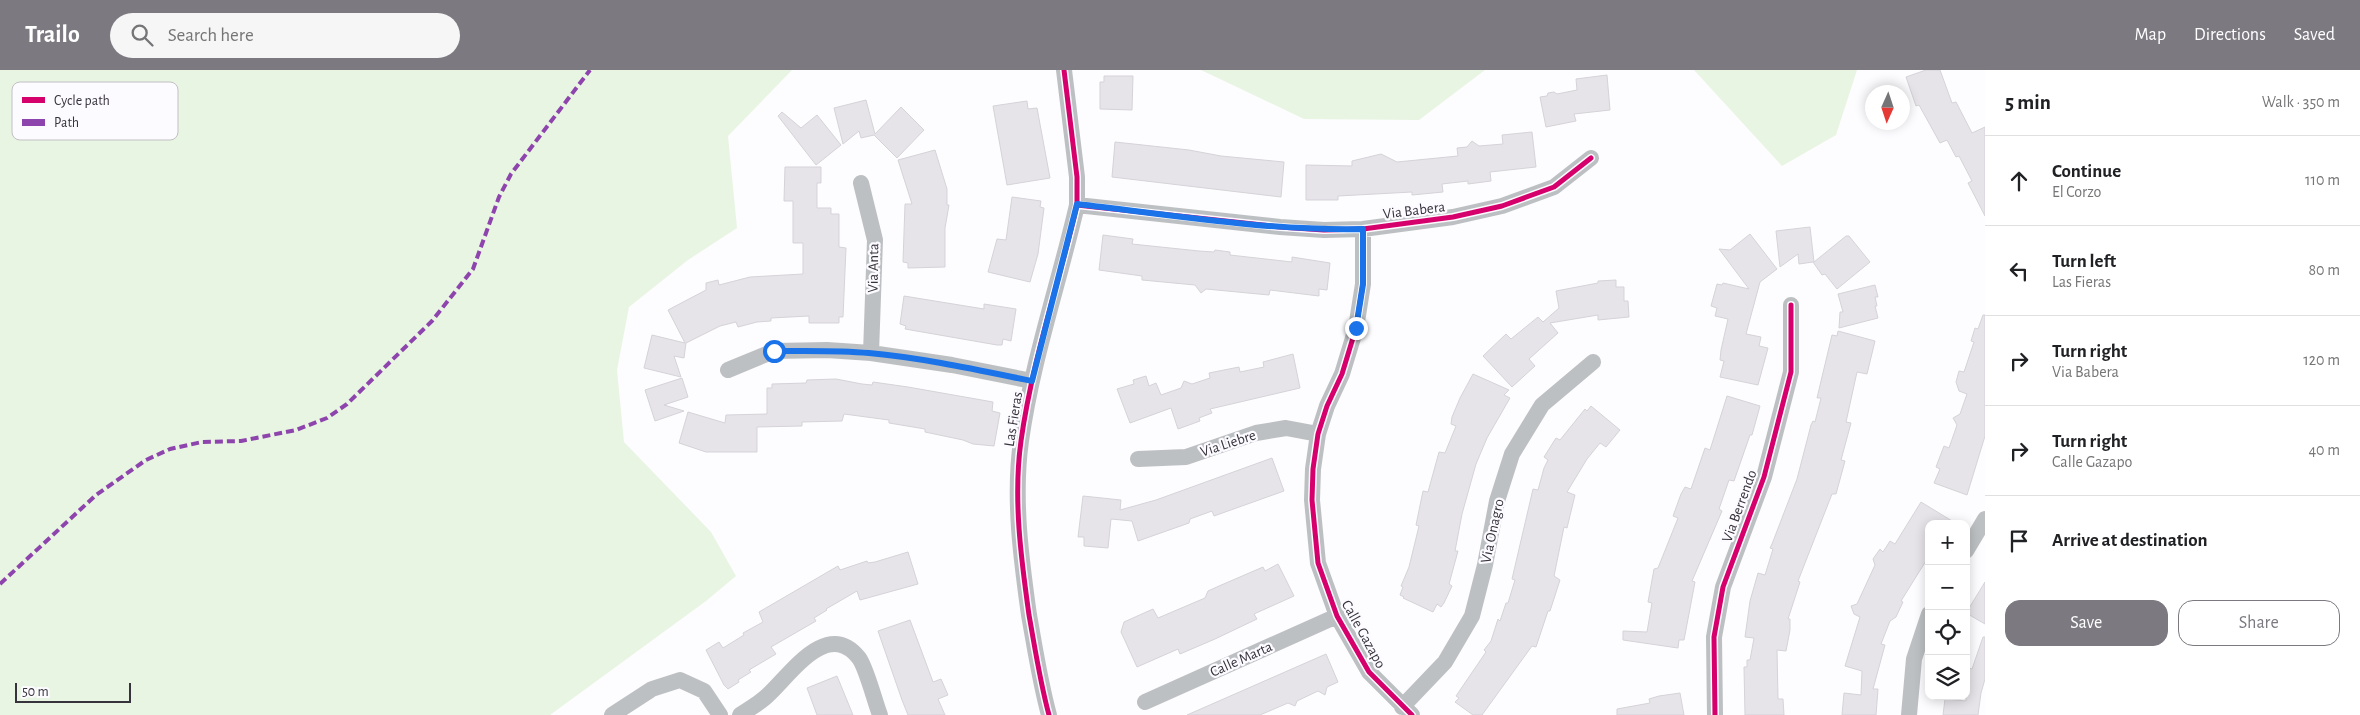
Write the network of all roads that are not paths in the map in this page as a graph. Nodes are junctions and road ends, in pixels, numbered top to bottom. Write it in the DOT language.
graph roads {
  1 [pos="1064,70"];
  2 [pos="1590,158"];
  3 [pos="861,183"];
  4 [pos="1077,204"];
  5 [pos="1363,229"];
  6 [pos="1791,305"];
  7 [pos="871,353"];
  8 [pos="1593,362"];
  9 [pos="728,370"];
  10 [pos="1032,381"];
  11 [pos="1318,434"];
  12 [pos="1138,459"];
  13 [pos="1985,519"];
  14 [pos="1970,544"];
  15 [pos="1337,616"];
  16 [pos="1925,626"];
  17 [pos="1145,702"];
  18 [pos="1407,711"];
  19 [pos="612,715"];
  20 [pos="720,715"];
  21 [pos="740,715"];
  22 [pos="880,715"];
  23 [pos="1049,715"];
  24 [pos="1715,715"];
  25 [pos="1909,715"];
  1 -- 4 [label="street, Las Fieras"];
  2 -- 5 [label="street, Via Babera"];
  3 -- 7 [label="street, Via Anta"];
  4 -- 5 [label="street, Via Babera"];
  4 -- 10 [label="street, Las Fieras"];
  5 -- 11 [label="street, Calle Gazapo"];
  6 -- 24 [label="street, Via Berrendo"];
  7 -- 9 [label="street"];
  7 -- 10 [label="street"];
  8 -- 18 [label="street, Via Onagro"];
  10 -- 23 [label="street, Las Fieras"];
  11 -- 12 [label="street, Via Liebre"];
  11 -- 15 [label="street, Calle Gazapo"];
  13 -- 14 [label="street"];
  15 -- 17 [label="street, Calle Marta"];
  15 -- 18 [label="street, Calle Gazapo"];
  16 -- 25 [label="street"];
  19 -- 20 [label="street"];
  21 -- 22 [label="street"];
}
